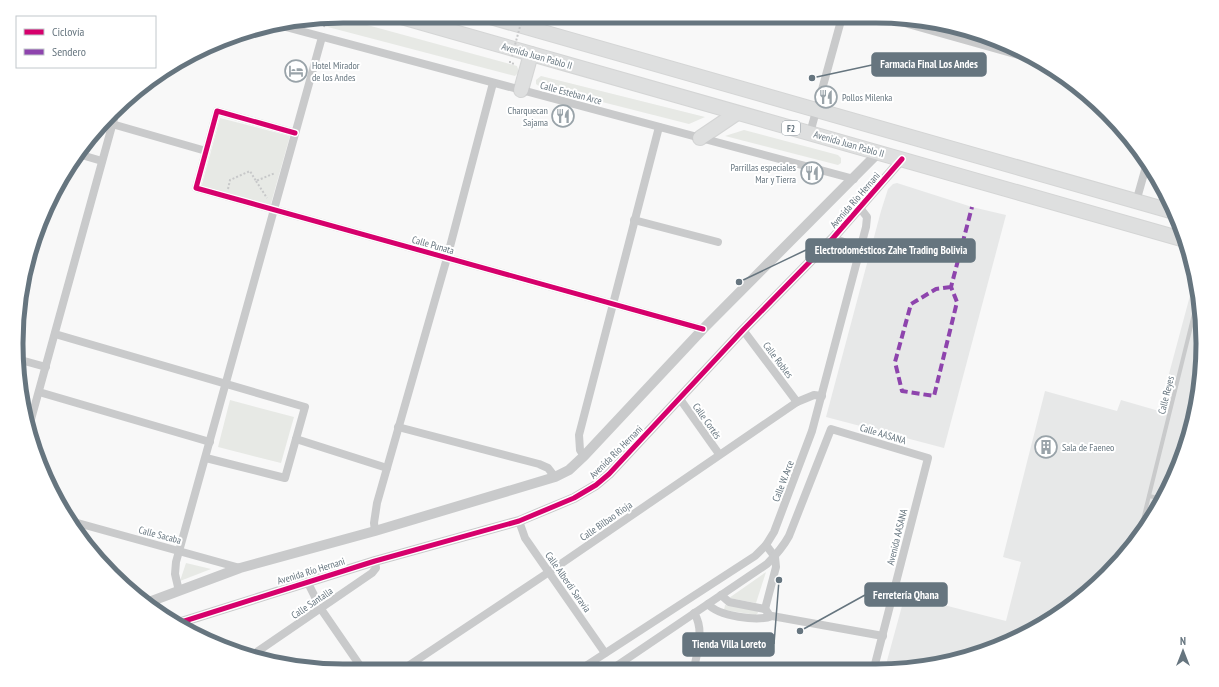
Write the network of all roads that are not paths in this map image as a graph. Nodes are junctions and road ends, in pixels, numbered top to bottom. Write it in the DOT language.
graph roads {
  1 [pos="422,23"];
  2 [pos="511,23"];
  3 [pos="840,23"];
  4 [pos="914,26"];
  5 [pos="289,28"];
  6 [pos="322,37"];
  7 [pos="1010,52"];
  8 [pos="530,54"];
  9 [pos="493,83"];
  10 [pos="521,90"];
  11 [pos="817,110"];
  12 [pos="737,113"];
  13 [pos="112,124"];
  14 [pos="659,127"];
  15 [pos="295,133"];
  16 [pos="810,133"];
  17 [pos="700,138"];
  18 [pos="206,151"];
  19 [pos="878,153"];
  20 [pos="84,156"];
  21 [pos="902,160"];
  22 [pos="102,161"];
  23 [pos="1145,170"];
  24 [pos="854,179"];
  25 [pos="1136,202"];
  26 [pos="272,207"];
  27 [pos="860,208"];
  28 [pos="1167,210"];
  29 [pos="634,220"];
  30 [pos="833,238"];
  31 [pos="1178,238"];
  32 [pos="718,242"];
  33 [pos="860,248"];
  34 [pos="447,258"];
  35 [pos="613,304"];
  36 [pos="1194,314"];
  37 [pos="703,330"];
  38 [pos="743,330"];
  39 [pos="55,334"];
  40 [pos="24,362"];
  41 [pos="46,367"];
  42 [pos="225,383"];
  43 [pos="39,392"];
  44 [pos="822,396"];
  45 [pos="680,399"];
  46 [pos="797,402"];
  47 [pos="32,417"];
  48 [pos="398,427"];
  49 [pos="296,439"];
  50 [pos="210,442"];
  51 [pos="719,454"];
  52 [pos="584,456"];
  53 [pos="206,458"];
  54 [pos="928,458"];
  55 [pos="387,468"];
  56 [pos="555,477"];
  57 [pos="1149,496"];
  58 [pos="1156,498"];
  59 [pos="520,521"];
  60 [pos="1143,521"];
  61 [pos="78,523"];
  62 [pos="375,531"];
  63 [pos="766,545"];
  64 [pos="179,551"];
  65 [pos="775,557"];
  66 [pos="375,561"];
  67 [pos="240,568"];
  68 [pos="549,572"];
  69 [pos="307,581"];
  70 [pos="179,591"];
  71 [pos="721,595"];
  72 [pos="152,601"];
  73 [pos="708,604"];
  74 [pos="321,609"];
  75 [pos="765,609"];
  76 [pos="694,613"];
  77 [pos="772,616"];
  78 [pos="183,621"];
  79 [pos="883,636"];
  80 [pos="257,652"];
  81 [pos="605,653"];
  82 [pos="359,664"];
  83 [pos="411,664"];
  84 [pos="588,664"];
  85 [pos="619,664"];
  86 [pos="695,664"];
  87 [pos="875,664"];
  1 -- 8 [label="highway, Avenida Juan Pablo II / F2"];
  2 -- 11 [label="highway"];
  3 -- 11 [label="street"];
  4 -- 7 [label="street"];
  5 -- 6 [label="street, Calle Esteban Arce"];
  6 -- 9 [label="street, Calle Esteban Arce"];
  6 -- 15 [label="street"];
  8 -- 10 [label="highway"];
  8 -- 12 [label="highway, Avenida Juan Pablo II / F2"];
  9 -- 10 [label="street, Calle Esteban Arce"];
  9 -- 34 [label="street"];
  10 -- 14 [label="street, Calle Esteban Arce"];
  11 -- 16 [label="street"];
  11 -- 25 [label="highway"];
  12 -- 16 [label="highway, Avenida Juan Pablo II / F2"];
  12 -- 17 [label="highway"];
  13 -- 18 [label="street"];
  13 -- 22 [label="street"];
  14 -- 17 [label="street, Calle Esteban Arce"];
  14 -- 29 [label="street"];
  15 -- 18 [label="street"];
  15 -- 26 [label="street"];
  16 -- 19 [label="highway, Avenida Juan Pablo II / F2"];
  17 -- 24 [label="street, Calle Esteban Arce"];
  18 -- 26 [label="street, Calle Punata"];
  19 -- 21 [label="highway, Avenida Juan Pablo II / F2"];
  19 -- 24 [label="street, Avenida Río Hernani"];
  20 -- 22 [label="street"];
  21 -- 27 [label="street, Avenida Río Hernani"];
  21 -- 31 [label="highway, Avenida Juan Pablo II / F2"];
  22 -- 39 [label="street"];
  23 -- 25 [label="street"];
  24 -- 37 [label="street, Avenida Río Hernani"];
  25 -- 28 [label="highway"];
  26 -- 34 [label="street, Calle Punata"];
  26 -- 42 [label="street"];
  27 -- 30 [label="street, Avenida Río Hernani"];
  27 -- 33 [label="street, Calle W. Arce"];
  29 -- 32 [label="street"];
  29 -- 35 [label="street"];
  30 -- 33 [label="street"];
  30 -- 38 [label="street, Avenida Río Hernani"];
  33 -- 44 [label="street, Calle W. Arce"];
  34 -- 35 [label="street, Calle Punata"];
  34 -- 48 [label="street"];
  35 -- 37 [label="street, Calle Punata"];
  35 -- 52 [label="street"];
  36 -- 57 [label="lane, Calle Reyes"];
  37 -- 52 [label="street, Avenida Río Hernani"];
  38 -- 45 [label="street, Avenida Río Hernani"];
  38 -- 46 [label="street, Calle Robles"];
  39 -- 41 [label="street"];
  39 -- 42 [label="street"];
  40 -- 41 [label="street"];
  41 -- 43 [label="street"];
  42 -- 49 [label="street"];
  42 -- 50 [label="street"];
  43 -- 47 [label="street"];
  43 -- 50 [label="street"];
  44 -- 46 [label="street, Calle Bilbao Rioja"];
  44 -- 63 [label="street, Calle W. Arce"];
  45 -- 51 [label="street, Calle Cortés"];
  45 -- 59 [label="street, Avenida Río Hernani"];
  46 -- 51 [label="street, Calle Bilbao Rioja"];
  48 -- 55 [label="street"];
  48 -- 56 [label="street"];
  49 -- 53 [label="street"];
  49 -- 55 [label="street"];
  50 -- 53 [label="street"];
  51 -- 68 [label="street, Calle Bilbao Rioja"];
  52 -- 56 [label="street, Avenida Río Hernani"];
  53 -- 64 [label="street"];
  54 -- 65 [label="street, Calle AASANA"];
  54 -- 79 [label="street, Avenida AASANA"];
  55 -- 62 [label="street"];
  56 -- 62 [label="street, Avenida Río Hernani"];
  57 -- 58 [label="lane"];
  57 -- 60 [label="lane, Calle Reyes"];
  59 -- 66 [label="street, Avenida Río Hernani"];
  59 -- 68 [label="street, Calle Alberdi Saravia"];
  61 -- 64 [label="street, Calle Sacaba"];
  62 -- 67 [label="street, Avenida Río Hernani"];
  63 -- 65 [label="street"];
  63 -- 81 [label="street, Calle W. Arce"];
  64 -- 67 [label="street, Calle Sacaba"];
  64 -- 70 [label="street"];
  65 -- 71 [label="street"];
  65 -- 75 [label="street"];
  66 -- 69 [label="street, Avenida Río Hernani"];
  66 -- 74 [label="street, Calle Santalla"];
  67 -- 70 [label="street, Avenida Río Hernani"];
  68 -- 81 [label="street, Calle Alberdi Saravia"];
  68 -- 83 [label="street, Calle Bilbao Rioja"];
  69 -- 74 [label="street"];
  69 -- 78 [label="street, Avenida Río Hernani"];
  70 -- 72 [label="street, Avenida Río Hernani"];
  71 -- 73 [label="street"];
  71 -- 75 [label="street"];
  73 -- 76 [label="street"];
  73 -- 77 [label="street"];
  74 -- 80 [label="street, Calle Santalla"];
  74 -- 82 [label="street"];
  75 -- 77 [label="street"];
  76 -- 85 [label="street"];
  76 -- 86 [label="street"];
  77 -- 79 [label="street"];
  79 -- 87 [label="street, Avenida AASANA"];
  81 -- 84 [label="street, Calle W. Arce"];
}
